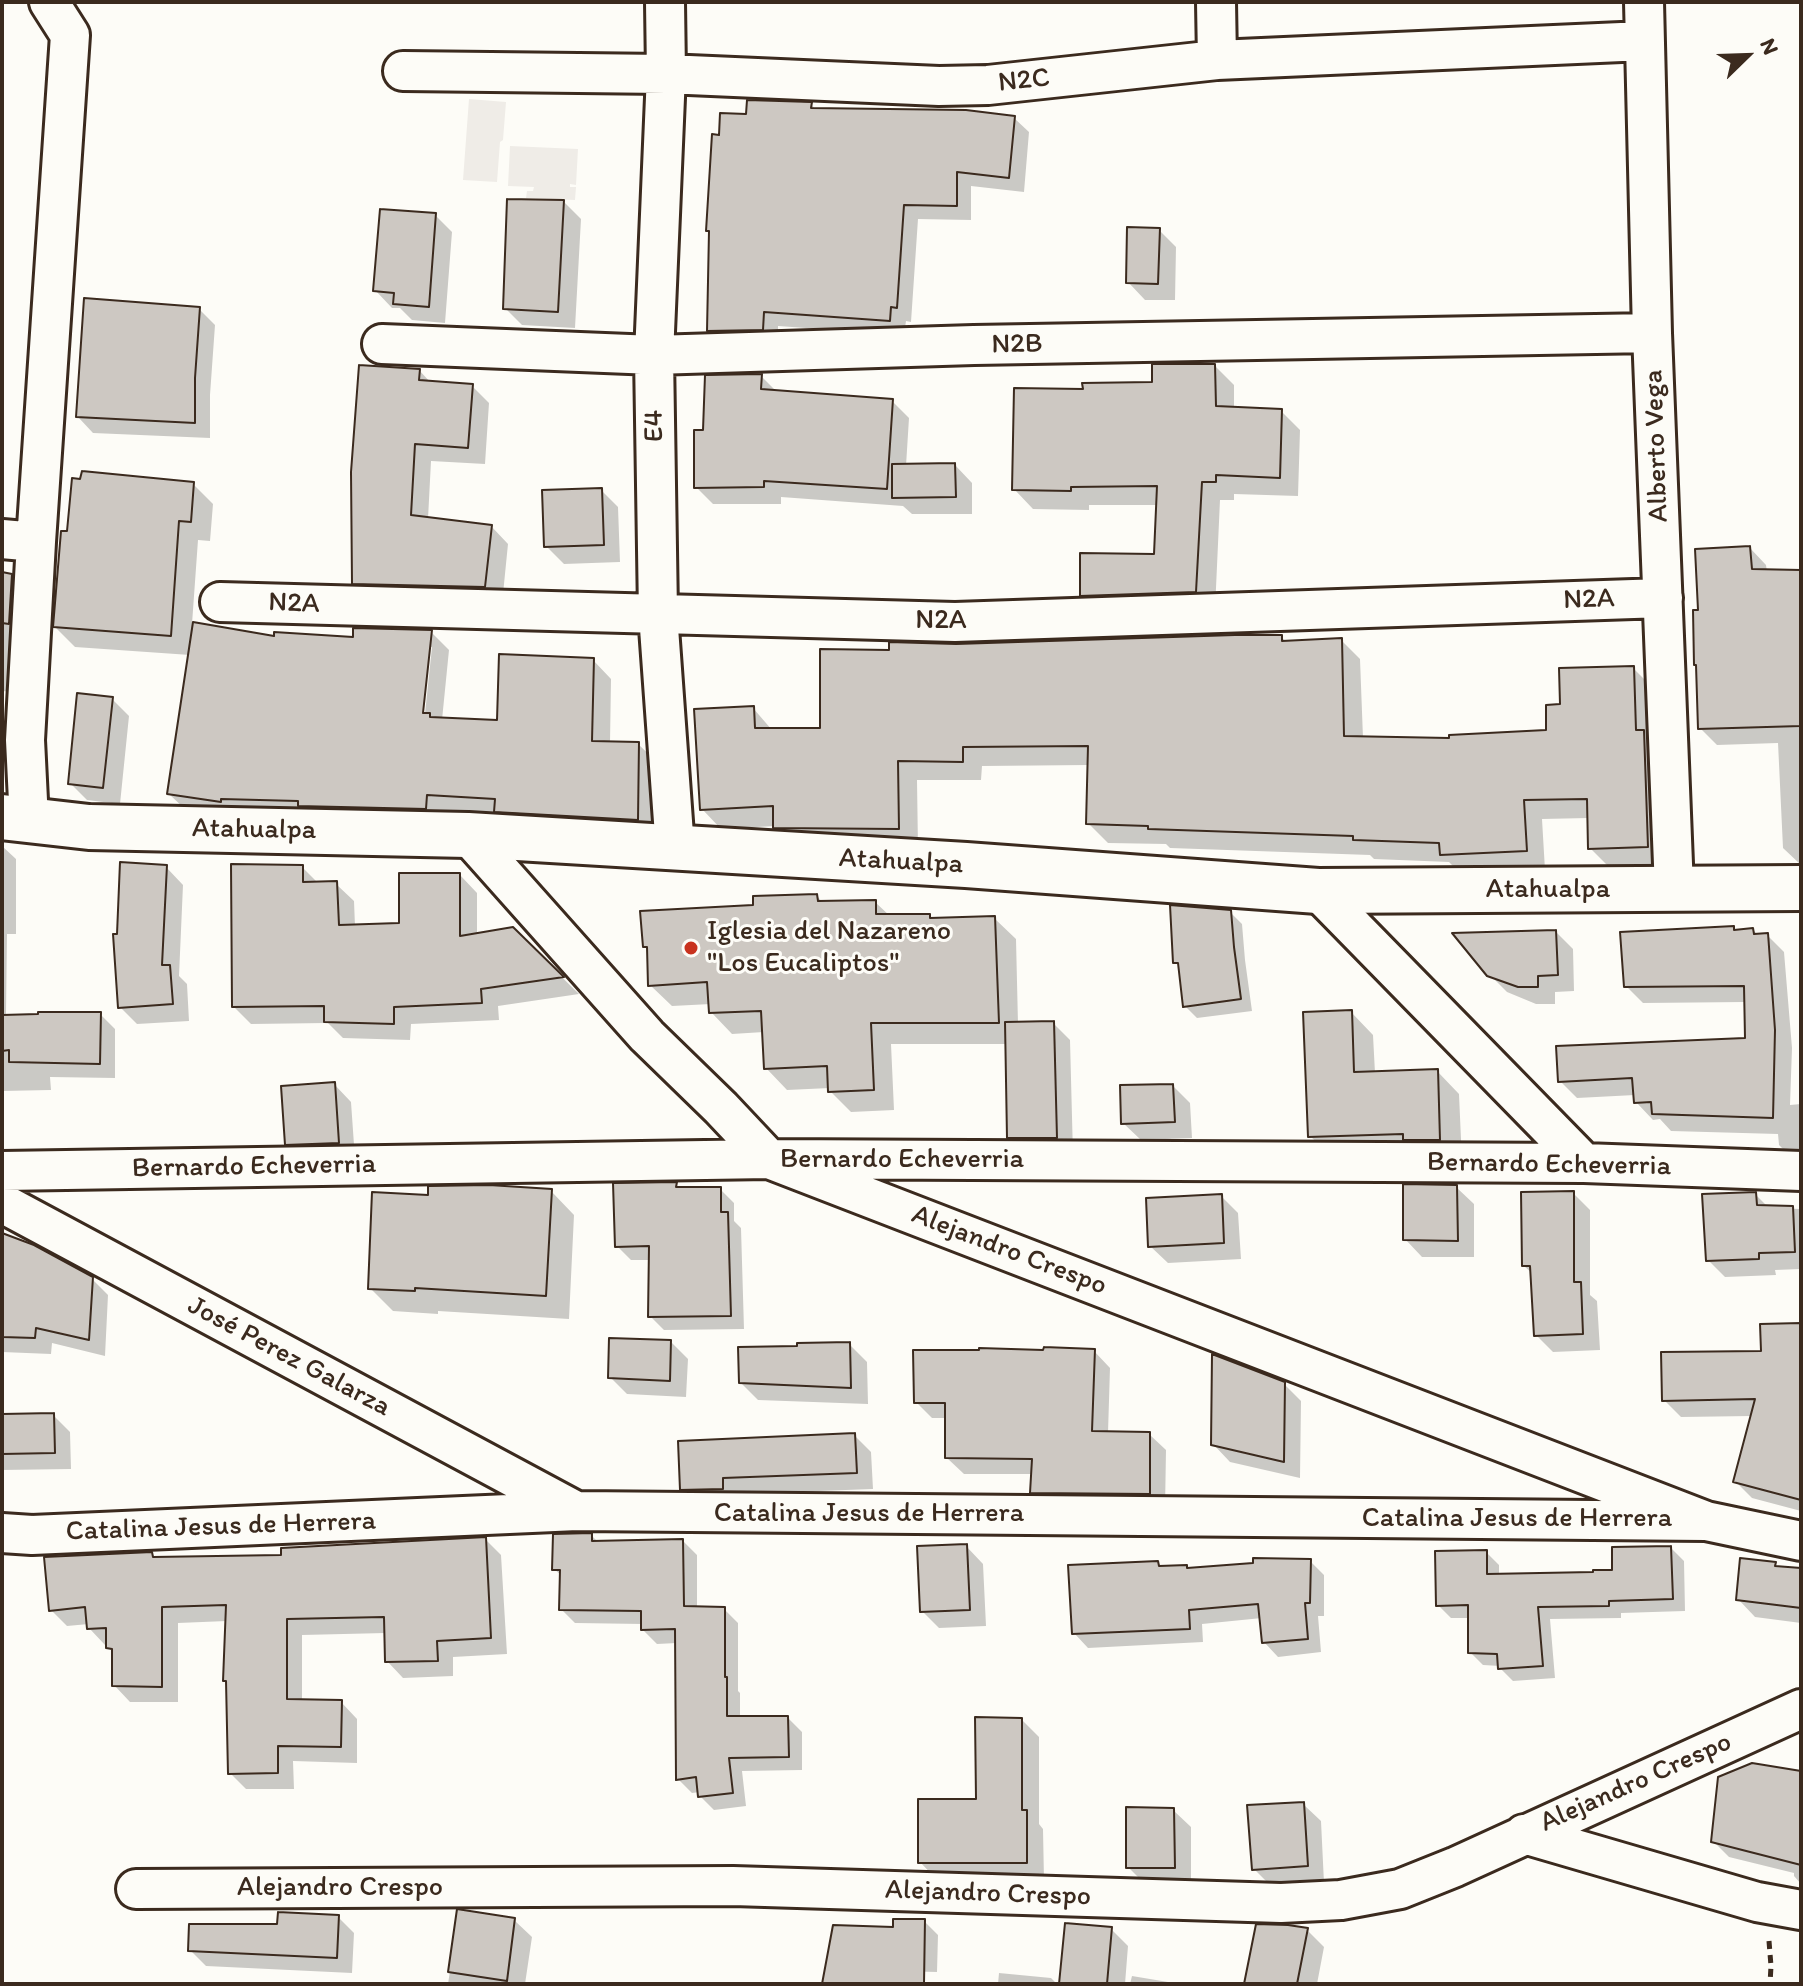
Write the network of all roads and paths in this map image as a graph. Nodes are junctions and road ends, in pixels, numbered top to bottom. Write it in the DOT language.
graph roads {
  1 [pos="49,2"];
  2 [pos="665,2"];
  3 [pos="1216,2"];
  4 [pos="1644,2"];
  5 [pos="1644,41"];
  6 [pos="1217,60"];
  7 [pos="403,71"];
  8 [pos="666,74"];
  9 [pos="1652,333"];
  10 [pos="382,344"];
  11 [pos="654,355"];
  12 [pos="19,541"];
  13 [pos="1663,598"];
  14 [pos="220,602"];
  15 [pos="658,614"];
  16 [pos="15,819"];
  17 [pos="468,835"];
  18 [pos="675,849"];
  19 [pos="1801,888"];
  20 [pos="1674,889"];
  21 [pos="1318,891"];
  22 [pos="769,1159"];
  23 [pos="1584,1163"];
  24 [pos="2,1171"];
  25 [pos="1801,1171"];
  26 [pos="2,1203"];
  27 [pos="577,1511"];
  28 [pos="1706,1521"];
  29 [pos="17,1534"];
  30 [pos="1801,1541"];
  31 [pos="1801,1709"];
  32 [pos="1524,1834"];
  33 [pos="136,1889"];
  34 [pos="1801,1910"];
  1 -- 12 [label="street"];
  2 -- 8 [label="street, E4"];
  3 -- 6 [label="street"];
  4 -- 5 [label="street, Alberto Vega"];
  5 -- 6 [label="street, N2C"];
  5 -- 9 [label="street, Alberto Vega"];
  6 -- 8 [label="street, N2C"];
  7 -- 8 [label="street, N2C"];
  8 -- 11 [label="street, E4"];
  9 -- 11 [label="street, N2B"];
  9 -- 13 [label="street, Alberto Vega"];
  10 -- 11 [label="street, N2B"];
  11 -- 15 [label="street, E4"];
  12 -- 16 [label="street"];
  13 -- 15 [label="street, N2A"];
  13 -- 20 [label="street, Alberto Vega"];
  14 -- 15 [label="street, N2A"];
  15 -- 18 [label="street, E4"];
  16 -- 17 [label="street, Atahualpa"];
  17 -- 18 [label="street, Atahualpa"];
  17 -- 22 [label="street, Alejandro Crespo"];
  18 -- 21 [label="street, Atahualpa"];
  19 -- 20 [label="street, Atahualpa"];
  20 -- 21 [label="street, Atahualpa"];
  21 -- 23 [label="street"];
  22 -- 23 [label="street, Bernardo Echeverria"];
  22 -- 24 [label="street, Bernardo Echeverria"];
  22 -- 28 [label="street, Alejandro Crespo"];
  23 -- 25 [label="street, Bernardo Echeverria"];
  26 -- 27 [label="street, José Perez Galarza"];
  27 -- 28 [label="street, Catalina Jesus de Herrera"];
  27 -- 29 [label="street, Catalina Jesus de Herrera"];
  28 -- 30 [label="street, Alejandro Crespo"];
  31 -- 32 [label="street, Alejandro Crespo"];
  32 -- 33 [label="street, Alejandro Crespo"];
  32 -- 34 [label="street"];
}
